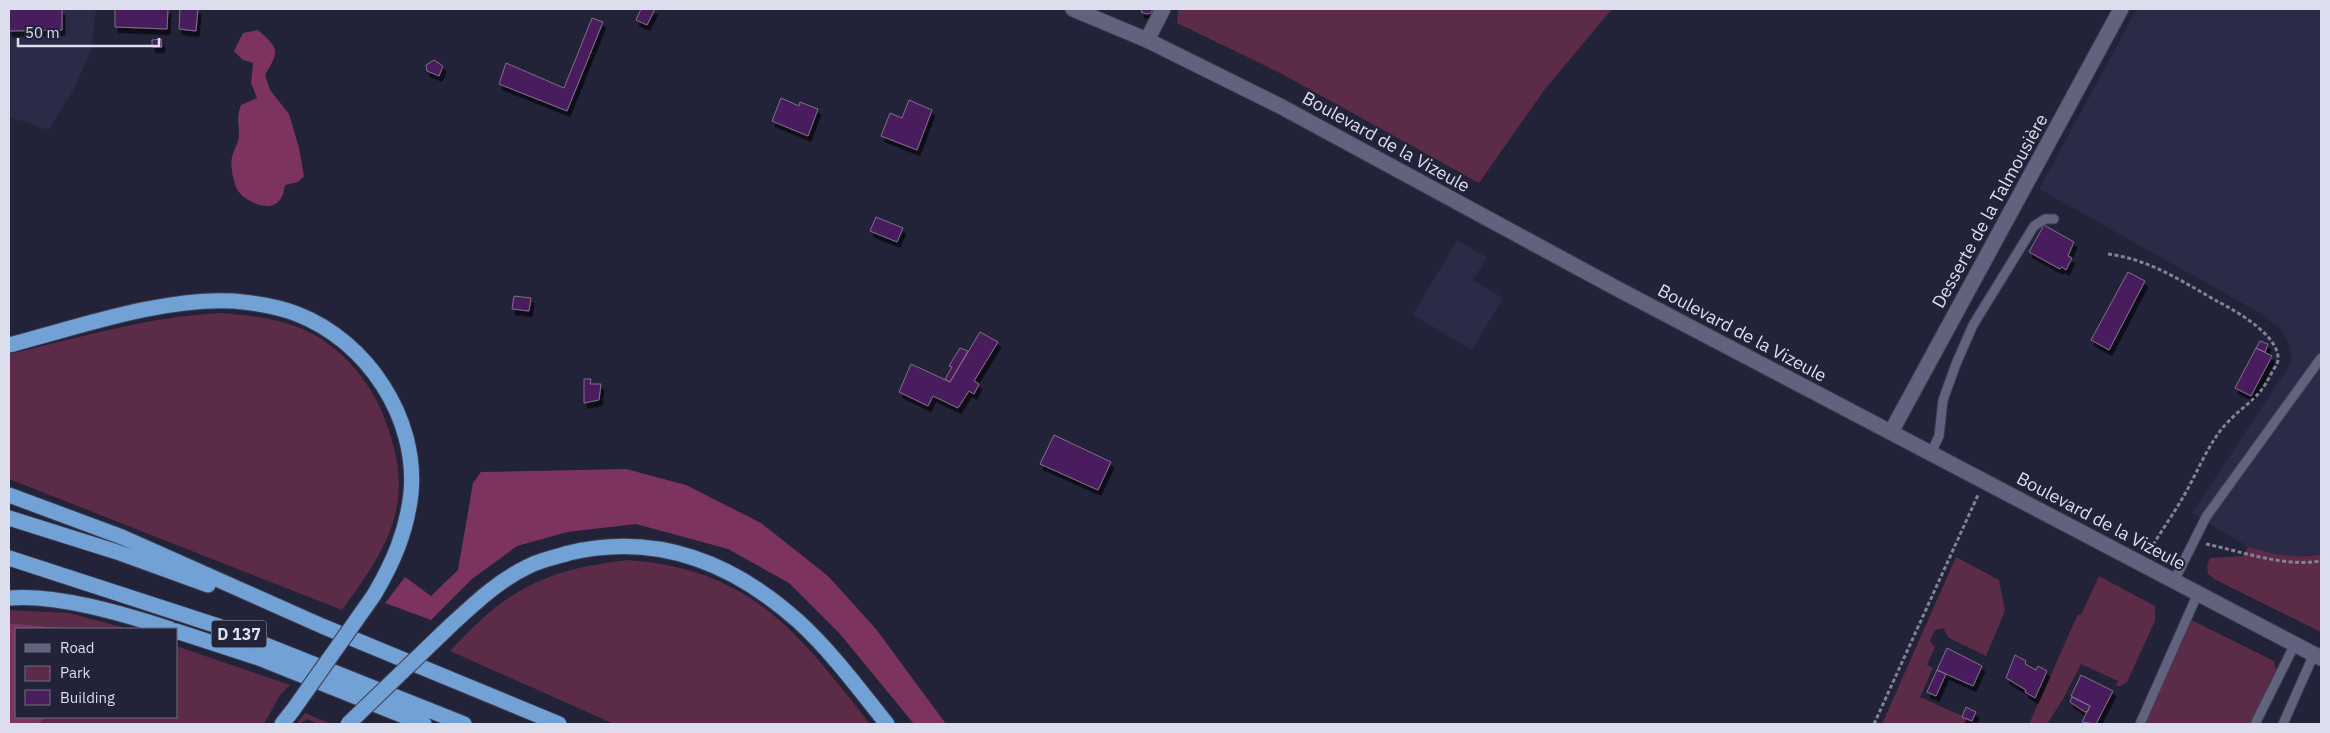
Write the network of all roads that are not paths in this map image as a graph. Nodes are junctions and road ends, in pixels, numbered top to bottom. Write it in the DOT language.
graph roads {
  1 [pos="1073,9"];
  2 [pos="1163,9"];
  3 [pos="2122,9"];
  4 [pos="1148,40"];
  5 [pos="2054,219"];
  6 [pos="9,345"];
  7 [pos="2321,358"];
  8 [pos="1891,432"];
  9 [pos="1931,453"];
  10 [pos="9,495"];
  11 [pos="9,518"];
  12 [pos="9,558"];
  13 [pos="2174,581"];
  14 [pos="2198,593"];
  15 [pos="9,598"];
  16 [pos="322,626"];
  17 [pos="167,628"];
  18 [pos="178,632"];
  19 [pos="2295,644"];
  20 [pos="2318,656"];
  21 [pos="282,724"];
  22 [pos="348,724"];
  23 [pos="424,724"];
  24 [pos="464,724"];
  25 [pos="559,724"];
  26 [pos="887,724"];
  27 [pos="2140,724"];
  28 [pos="2256,724"];
  29 [pos="2282,724"];
  1 -- 4 [label="main road, Boulevard de la Vizeule"];
  2 -- 4 [label="main road"];
  3 -- 8 [label="main road, Desserte de la Talmousière"];
  4 -- 8 [label="main road, Boulevard de la Vizeule"];
  5 -- 9 [label="lane"];
  6 -- 21 [label="highway, bridge"];
  7 -- 13 [label="lane"];
  8 -- 9 [label="main road, Boulevard de la Vizeule"];
  9 -- 13 [label="main road, Boulevard de la Vizeule"];
  10 -- 16 [label="highway"];
  11 -- 16 [label="highway, D 137"];
  12 -- 24 [label="highway, D 137"];
  13 -- 14 [label="main road, Boulevard de la Vizeule"];
  14 -- 19 [label="main road, Boulevard de la Vizeule"];
  14 -- 27 [label="lane"];
  15 -- 17 [label="highway"];
  16 -- 25 [label="highway, D 137"];
  18 -- 23 [label="highway"];
  19 -- 20 [label="main road, Boulevard de la Vizeule"];
  19 -- 28 [label="lane"];
  20 -- 29 [label="lane"];
  22 -- 26 [label="highway, bridge"];
}
